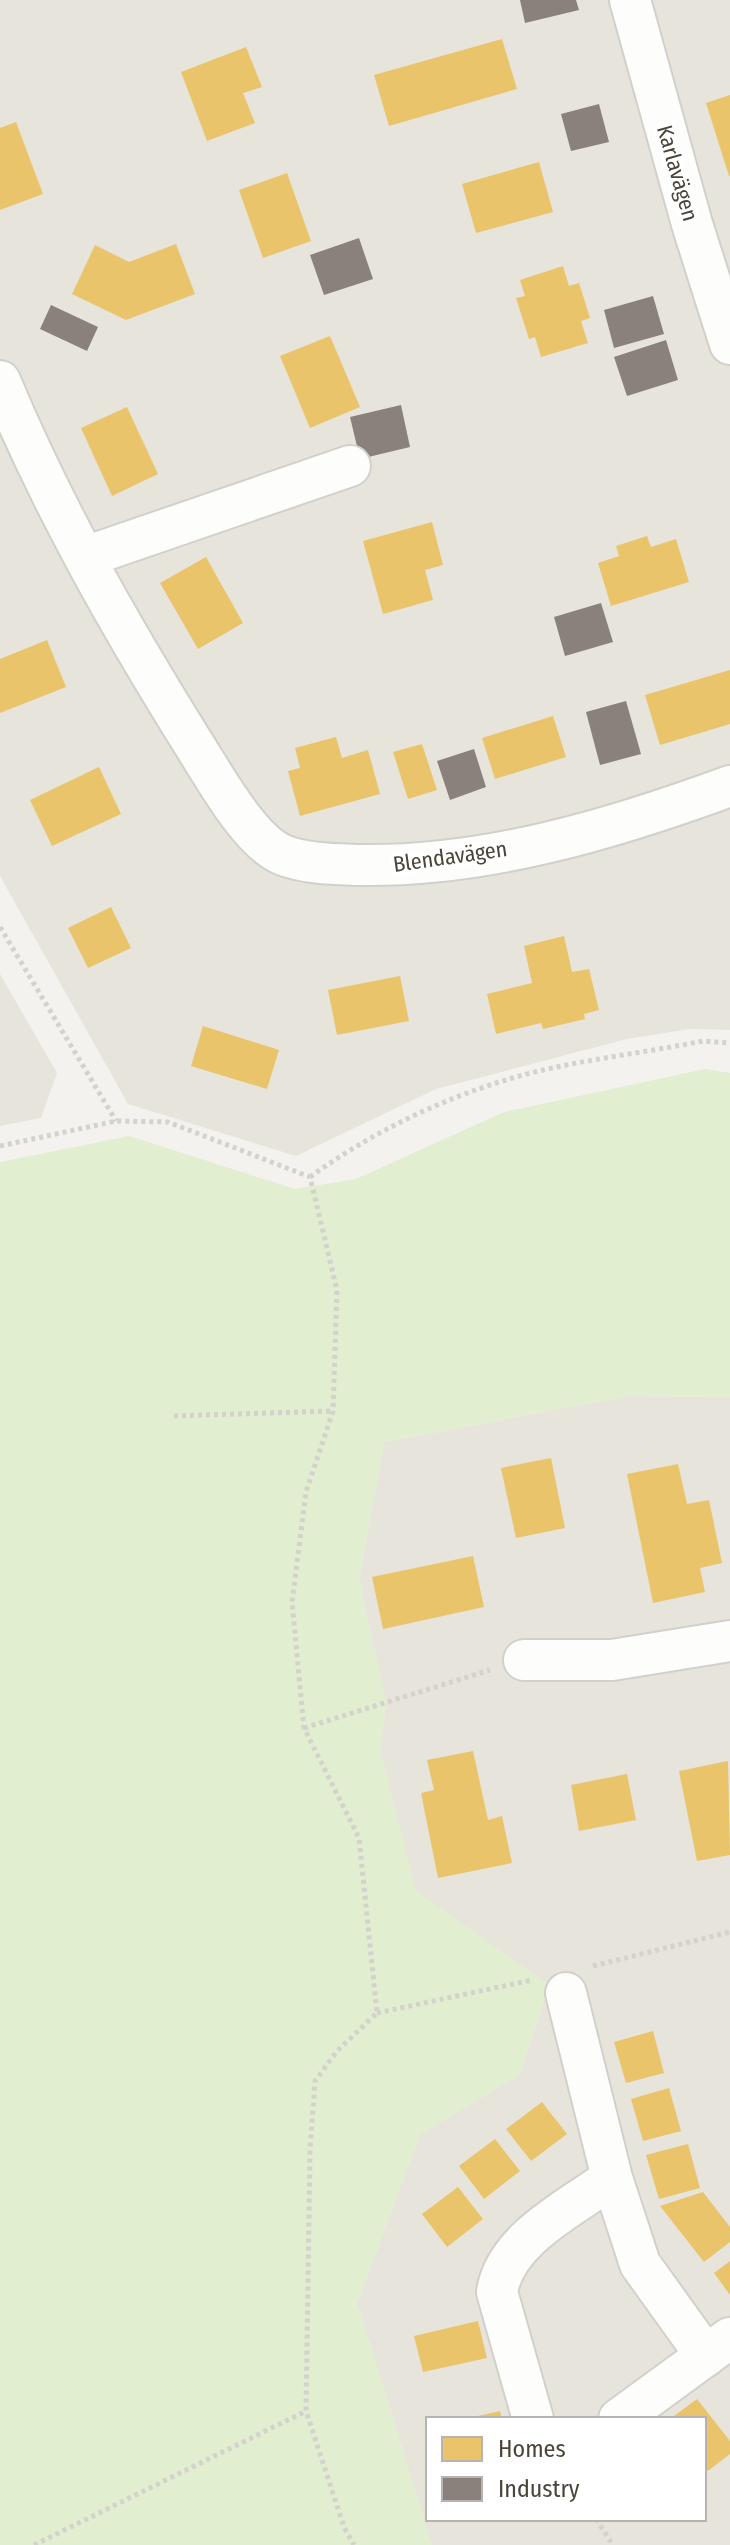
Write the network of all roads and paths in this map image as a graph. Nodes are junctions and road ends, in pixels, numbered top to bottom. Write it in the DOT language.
graph roads {
  1 [pos="630,0"];
  2 [pos="730,344"];
  3 [pos="0,381"];
  4 [pos="350,466"];
  5 [pos="85,557"];
  6 [pos="730,786"];
  7 [pos="0,927"];
  8 [pos="730,1043"];
  9 [pos="116,1121"];
  10 [pos="0,1146"];
  11 [pos="310,1177"];
  12 [pos="333,1411"];
  13 [pos="174,1416"];
  14 [pos="730,1641"];
  15 [pos="524,1660"];
  16 [pos="304,1728"];
  17 [pos="566,1993"];
  18 [pos="612,2178"];
  19 [pos="718,2347"];
  20 [pos="306,2411"];
  21 [pos="532,2417"];
  22 [pos="622,2417"];
  23 [pos="597,2521"];
  24 [pos="34,2545"];
  25 [pos="354,2545"];
  26 [pos="613,2545"];
  1 -- 2 [label="street, Karlavägen"];
  3 -- 5 [label="street, Blendavägen"];
  4 -- 5 [label="street"];
  5 -- 6 [label="street, Blendavägen"];
  7 -- 9 [label="path"];
  8 -- 11 [label="path"];
  9 -- 10 [label="path"];
  9 -- 11 [label="path"];
  11 -- 12 [label="path"];
  12 -- 13 [label="path"];
  12 -- 16 [label="path"];
  14 -- 15 [label="street"];
  15 -- 16 [label="path"];
  16 -- 20 [label="path"];
  17 -- 18 [label="street"];
  18 -- 19 [label="street"];
  18 -- 21 [label="street"];
  19 -- 22 [label="street"];
  20 -- 24 [label="path"];
  20 -- 25 [label="path"];
  23 -- 26 [label="path"];
}
